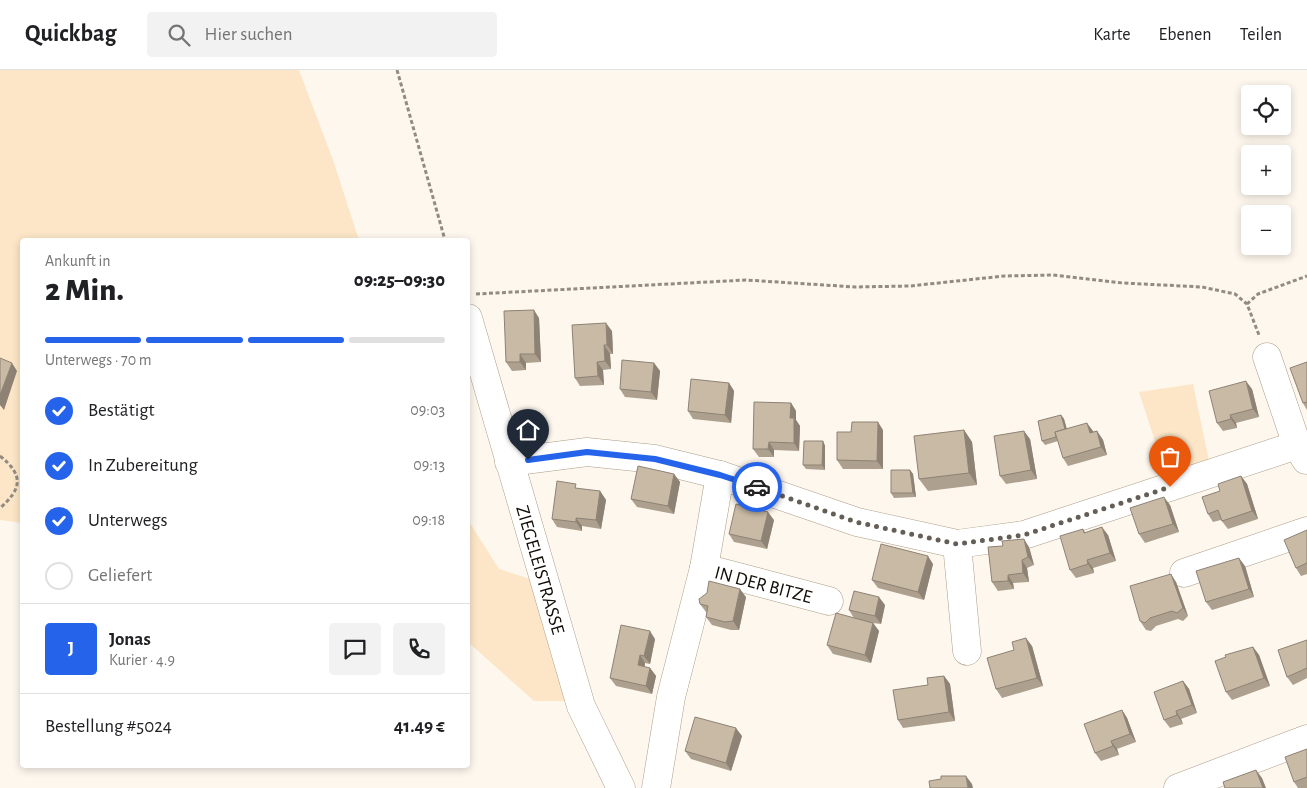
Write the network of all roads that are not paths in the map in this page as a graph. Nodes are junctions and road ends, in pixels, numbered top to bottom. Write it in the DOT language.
graph roads {
  1 [pos="470,325"];
  2 [pos="1267,357"];
  3 [pos="1302,453"];
  4 [pos="509,462"];
  5 [pos="720,475"];
  6 [pos="1307,531"];
  7 [pos="957,544"];
  8 [pos="704,568"];
  9 [pos="1184,572"];
  10 [pos="829,602"];
  11 [pos="967,652"];
  12 [pos="1307,739"];
  13 [pos="621,788"];
  14 [pos="656,788"];
  15 [pos="1178,788"];
  1 -- 4 [label="street, ZIEGELEISTRASSE"];
  2 -- 3 [label="street"];
  3 -- 7 [label="street"];
  4 -- 5 [label="street"];
  4 -- 13 [label="street, ZIEGELEISTRASSE"];
  5 -- 7 [label="street"];
  5 -- 8 [label="street, IN DER BITZE"];
  6 -- 9 [label="street"];
  7 -- 11 [label="street"];
  8 -- 10 [label="street, IN DER BITZE"];
  8 -- 14 [label="street"];
  12 -- 15 [label="street"];
}
